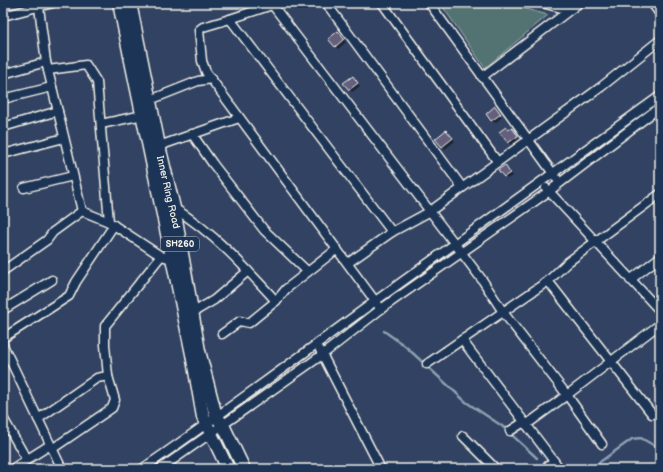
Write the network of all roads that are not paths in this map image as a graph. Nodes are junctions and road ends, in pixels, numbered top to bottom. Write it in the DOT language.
graph roads {
  1 [pos="53,3"];
  2 [pos="119,3"];
  3 [pos="130,3"];
  4 [pos="326,3"];
  5 [pos="382,3"];
  6 [pos="429,3"];
  7 [pos="542,3"];
  8 [pos="579,3"];
  9 [pos="272,4"];
  10 [pos="42,5"];
  11 [pos="569,10"];
  12 [pos="3,16"];
  13 [pos="230,19"];
  14 [pos="660,40"];
  15 [pos="47,66"];
  16 [pos="3,74"];
  17 [pos="482,77"];
  18 [pos="212,79"];
  19 [pos="52,87"];
  20 [pos="660,96"];
  21 [pos="3,100"];
  22 [pos="150,100"];
  23 [pos="660,107"];
  24 [pos="58,111"];
  25 [pos="134,117"];
  26 [pos="239,118"];
  27 [pos="101,124"];
  28 [pos="3,127"];
  29 [pos="192,134"];
  30 [pos="64,138"];
  31 [pos="527,140"];
  32 [pos="159,146"];
  33 [pos="3,154"];
  34 [pos="497,161"];
  35 [pos="554,174"];
  36 [pos="73,176"];
  37 [pos="559,182"];
  38 [pos="542,183"];
  39 [pos="462,187"];
  40 [pos="24,188"];
  41 [pos="548,192"];
  42 [pos="660,194"];
  43 [pos="174,208"];
  44 [pos="82,211"];
  45 [pos="429,212"];
  46 [pos="112,223"];
  47 [pos="392,232"];
  48 [pos="597,241"];
  49 [pos="456,244"];
  50 [pos="337,249"];
  51 [pos="461,252"];
  52 [pos="660,257"];
  53 [pos="166,258"];
  54 [pos="348,263"];
  55 [pos="3,271"];
  56 [pos="248,271"];
  57 [pos="307,272"];
  58 [pos="52,280"];
  59 [pos="630,280"];
  60 [pos="548,281"];
  61 [pos="276,301"];
  62 [pos="375,301"];
  63 [pos="380,309"];
  64 [pos="3,310"];
  65 [pos="660,311"];
  66 [pos="503,312"];
  67 [pos="192,313"];
  68 [pos="660,324"];
  69 [pos="222,334"];
  70 [pos="3,338"];
  71 [pos="463,339"];
  72 [pos="318,343"];
  73 [pos="3,345"];
  74 [pos="322,355"];
  75 [pos="610,363"];
  76 [pos="427,364"];
  77 [pos="108,376"];
  78 [pos="567,395"];
  79 [pos="652,414"];
  80 [pos="3,418"];
  81 [pos="38,419"];
  82 [pos="219,420"];
  83 [pos="525,423"];
  84 [pos="208,429"];
  85 [pos="510,431"];
  86 [pos="463,436"];
  87 [pos="602,444"];
  88 [pos="51,447"];
  89 [pos="27,460"];
  90 [pos="554,461"];
  91 [pos="12,469"];
  92 [pos="62,469"];
  93 [pos="142,469"];
  94 [pos="160,469"];
  95 [pos="228,469"];
  96 [pos="244,469"];
  97 [pos="381,469"];
  98 [pos="496,469"];
  99 [pos="544,469"];
  100 [pos="560,469"];
  1 -- 10 [label="street"];
  2 -- 25 [label="highway, Inner Ring Road"];
  3 -- 22 [label="highway, Inner Ring Road / SH260"];
  4 -- 39 [label="street"];
  5 -- 34 [label="street"];
  6 -- 17 [label="street"];
  7 -- 11 [label="street"];
  8 -- 11 [label="street"];
  9 -- 13 [label="street"];
  9 -- 45 [label="street"];
  10 -- 12 [label="street"];
  10 -- 15 [label="street"];
  11 -- 17 [label="street"];
  13 -- 18 [label="street"];
  13 -- 47 [label="street"];
  14 -- 31 [label="street"];
  15 -- 16 [label="street"];
  15 -- 19 [label="street"];
  15 -- 27 [label="street"];
  17 -- 31 [label="street"];
  18 -- 22 [label="street"];
  18 -- 26 [label="street"];
  19 -- 21 [label="street"];
  19 -- 24 [label="street"];
  20 -- 35 [label="street"];
  22 -- 32 [label="highway, Inner Ring Road / SH260"];
  23 -- 37 [label="street"];
  24 -- 28 [label="street"];
  24 -- 30 [label="street"];
  25 -- 27 [label="street"];
  25 -- 53 [label="highway, Inner Ring Road"];
  26 -- 29 [label="street"];
  26 -- 50 [label="street"];
  27 -- 46 [label="street"];
  29 -- 32 [label="street"];
  29 -- 57 [label="street"];
  30 -- 33 [label="street"];
  30 -- 36 [label="street"];
  31 -- 34 [label="street"];
  31 -- 35 [label="street"];
  32 -- 43 [label="highway, Inner Ring Road / SH260"];
  34 -- 39 [label="street"];
  35 -- 37 [label="street"];
  35 -- 38 [label="street"];
  36 -- 40 [label="street"];
  36 -- 44 [label="street"];
  37 -- 41 [label="street"];
  38 -- 41 [label="street"];
  38 -- 49 [label="street"];
  39 -- 45 [label="street"];
  41 -- 48 [label="street"];
  41 -- 51 [label="street"];
  42 -- 48 [label="street"];
  43 -- 56 [label="street"];
  43 -- 67 [label="highway, Inner Ring Road / SH260"];
  44 -- 46 [label="street"];
  44 -- 55 [label="street"];
  45 -- 47 [label="street"];
  45 -- 49 [label="street"];
  46 -- 53 [label="street"];
  46 -- 70 [label="street"];
  47 -- 54 [label="street"];
  48 -- 59 [label="street"];
  48 -- 60 [label="street"];
  49 -- 51 [label="street"];
  49 -- 62 [label="street"];
  50 -- 54 [label="street"];
  50 -- 57 [label="street"];
  51 -- 63 [label="street"];
  51 -- 66 [label="street"];
  52 -- 59 [label="street"];
  53 -- 77 [label="street"];
  53 -- 84 [label="highway, Inner Ring Road"];
  54 -- 62 [label="street"];
  56 -- 61 [label="street"];
  56 -- 67 [label="street"];
  57 -- 61 [label="street"];
  58 -- 64 [label="street"];
  59 -- 65 [label="street"];
  60 -- 66 [label="street"];
  60 -- 75 [label="street"];
  61 -- 69 [label="street"];
  62 -- 63 [label="street"];
  62 -- 72 [label="street"];
  63 -- 74 [label="street"];
  66 -- 71 [label="street"];
  66 -- 78 [label="street"];
  67 -- 82 [label="highway, Inner Ring Road / SH260"];
  68 -- 75 [label="street"];
  71 -- 76 [label="street"];
  71 -- 83 [label="street"];
  72 -- 74 [label="street"];
  72 -- 82 [label="street"];
  73 -- 81 [label="street"];
  74 -- 82 [label="street"];
  74 -- 97 [label="street"];
  75 -- 78 [label="street"];
  75 -- 79 [label="street"];
  77 -- 81 [label="street"];
  77 -- 88 [label="street"];
  78 -- 83 [label="street"];
  78 -- 87 [label="street"];
  80 -- 89 [label="street"];
  81 -- 88 [label="street"];
  82 -- 84 [label="street"];
  82 -- 84 [label="street"];
  82 -- 96 [label="highway, Inner Ring Road"];
  83 -- 85 [label="street"];
  83 -- 90 [label="street"];
  84 -- 93 [label="street"];
  84 -- 94 [label="street"];
  84 -- 95 [label="highway, Inner Ring Road"];
  86 -- 98 [label="street"];
  88 -- 89 [label="street"];
  88 -- 92 [label="street"];
  89 -- 91 [label="street"];
  90 -- 99 [label="street"];
  90 -- 100 [label="street"];
}
